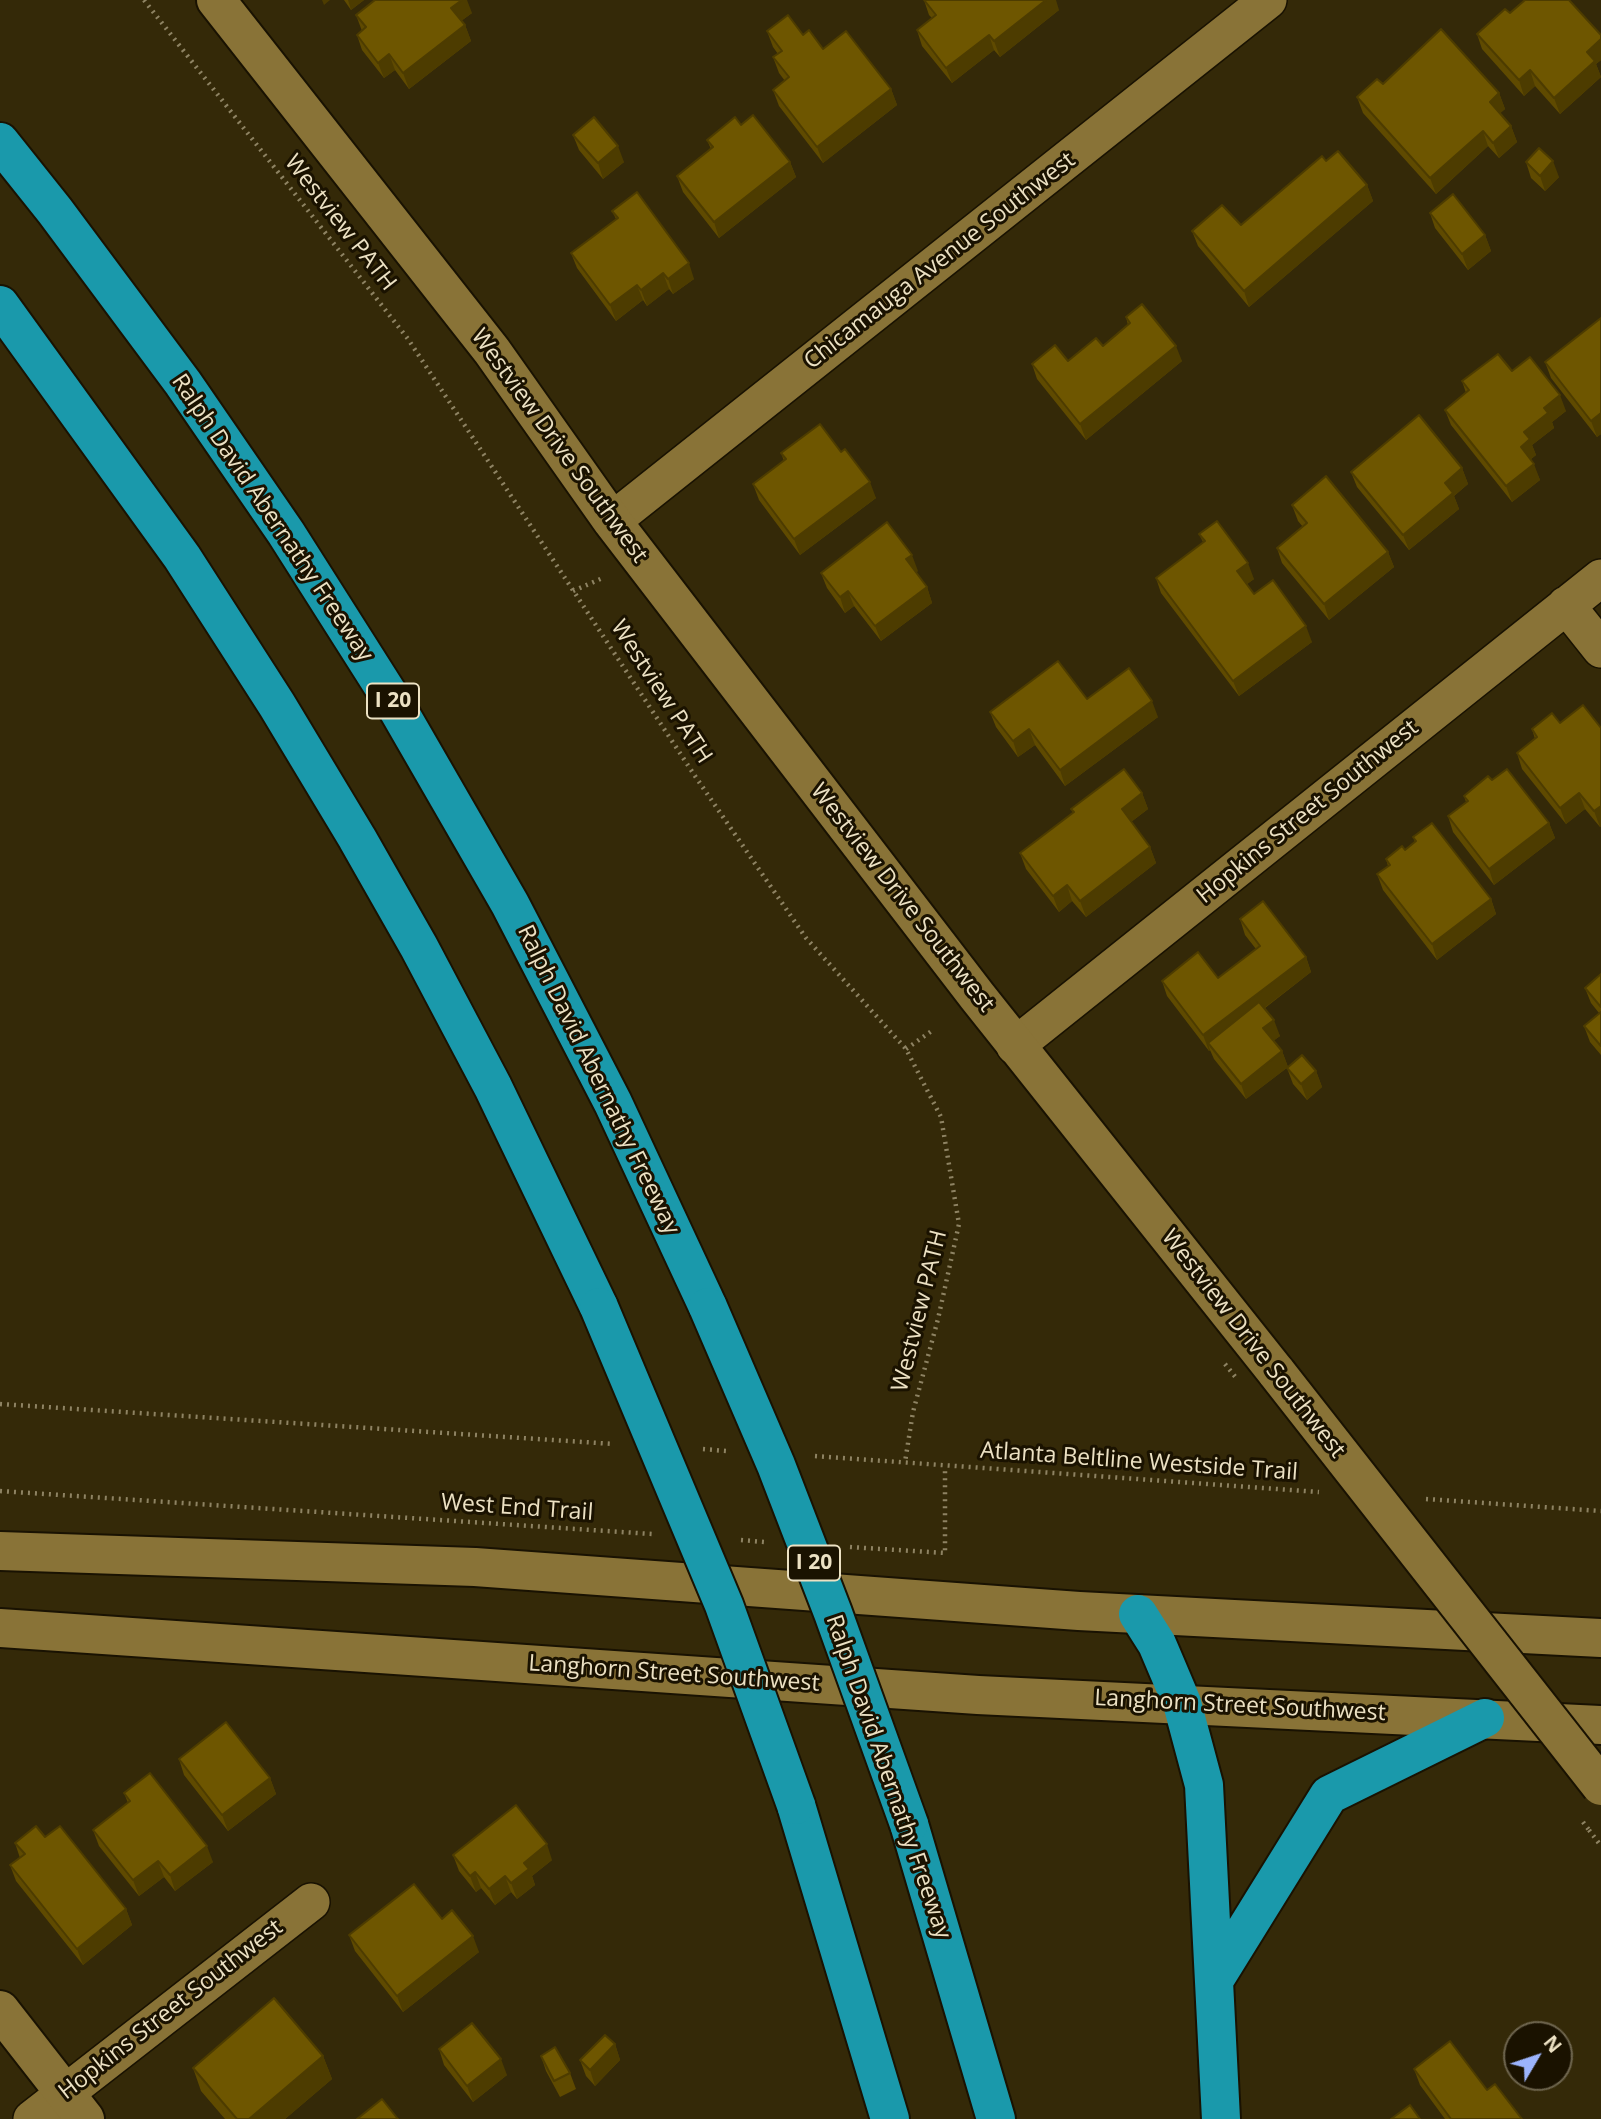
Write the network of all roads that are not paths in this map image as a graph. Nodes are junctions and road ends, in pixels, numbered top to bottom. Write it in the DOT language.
graph roads {
  1 [pos="216,0"];
  2 [pos="1268,0"];
  3 [pos="0,142"];
  4 [pos="0,305"];
  5 [pos="612,521"];
  6 [pos="1601,578"];
  7 [pos="1566,605"];
  8 [pos="1601,649"];
  9 [pos="1015,1046"];
  10 [pos="0,1551"];
  11 [pos="43,1552"];
  12 [pos="0,1570"];
  13 [pos="1138,1614"];
  14 [pos="0,1628"];
  15 [pos="1601,1638"];
  16 [pos="1182,1703"];
  17 [pos="1485,1718"];
  18 [pos="1601,1725"];
  19 [pos="1601,1786"];
  20 [pos="311,1902"];
  21 [pos="1214,1979"];
  22 [pos="0,2010"];
  23 [pos="75,2106"];
  24 [pos="32,2119"];
  25 [pos="890,2119"];
  26 [pos="996,2119"];
  27 [pos="1221,2119"];
  1 -- 5 [label="street, Westview Drive Southwest"];
  2 -- 5 [label="street, Chicamauga Avenue Southwest"];
  3 -- 26 [label="highway, Ralph David Abernathy Freeway / I 20, bridge"];
  4 -- 25 [label="highway, bridge"];
  5 -- 9 [label="street, Westview Drive Southwest"];
  6 -- 7 [label="street, Hopkins Street Southwest"];
  7 -- 8 [label="street"];
  7 -- 9 [label="street, Hopkins Street Southwest"];
  9 -- 19 [label="street, Westview Drive Southwest, bridge"];
  10 -- 11 [label="street"];
  11 -- 12 [label="street"];
  11 -- 13 [label="street"];
  13 -- 15 [label="street"];
  13 -- 16 [label="highway"];
  14 -- 16 [label="street, Langhorn Street Southwest"];
  16 -- 17 [label="street, Langhorn Street Southwest"];
  16 -- 21 [label="highway"];
  17 -- 18 [label="street, Langhorn Street Southwest"];
  17 -- 21 [label="highway"];
  20 -- 23 [label="street, Hopkins Street Southwest"];
  21 -- 27 [label="highway"];
  22 -- 23 [label="street"];
  23 -- 24 [label="street, Hopkins Street Southwest"];
}
